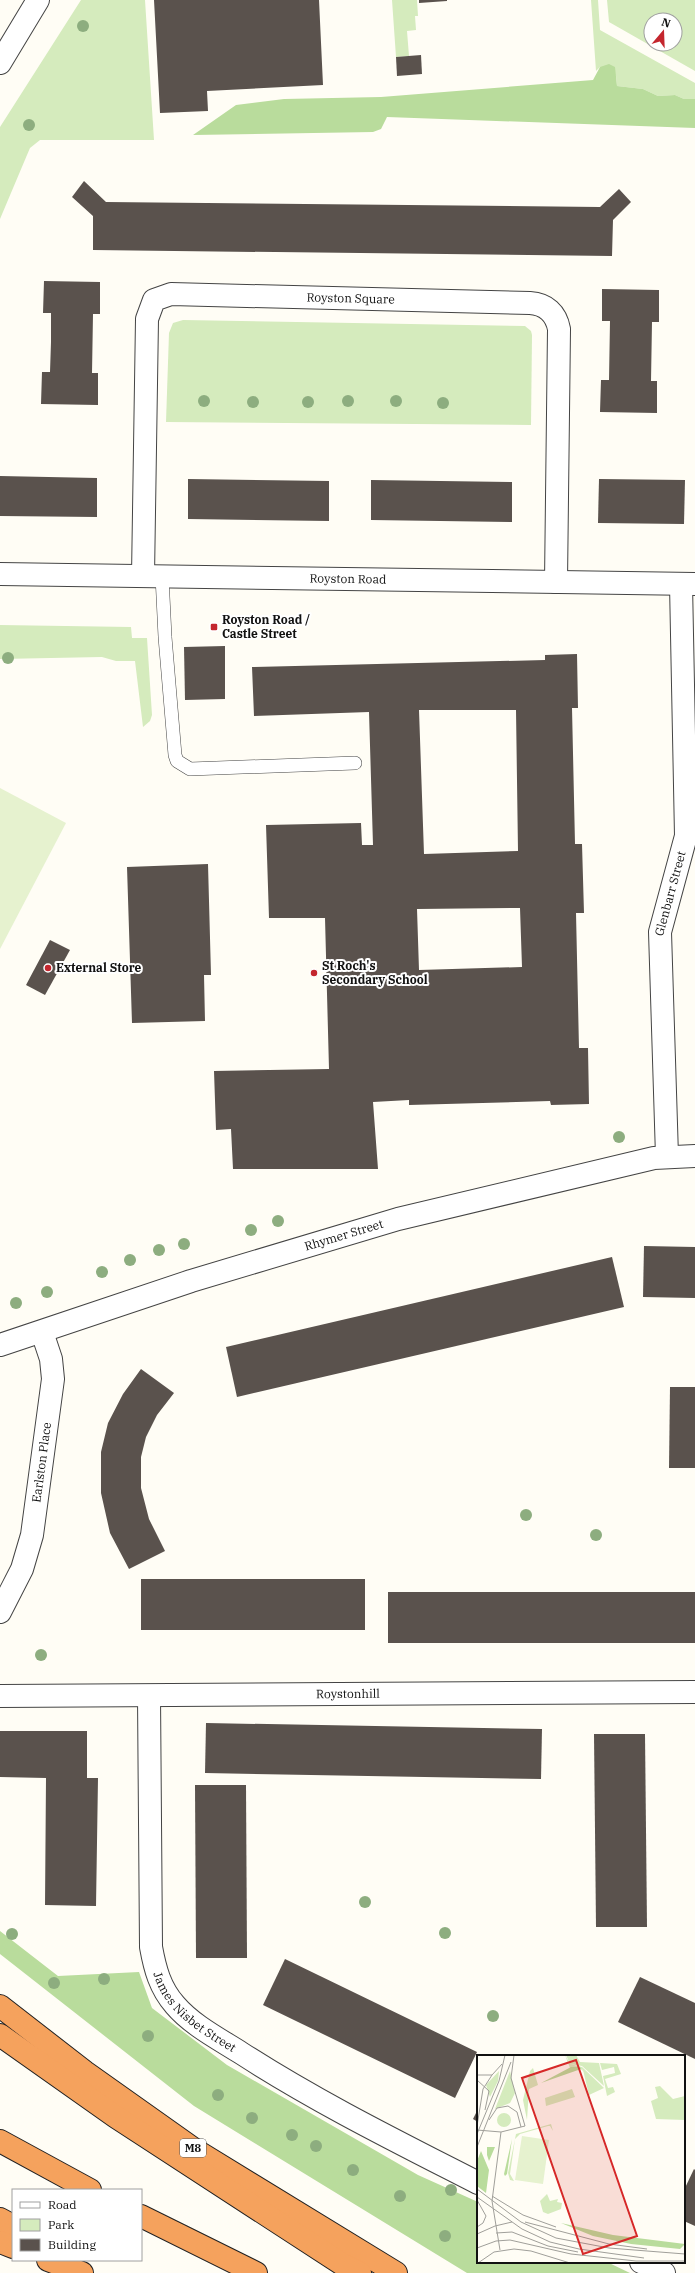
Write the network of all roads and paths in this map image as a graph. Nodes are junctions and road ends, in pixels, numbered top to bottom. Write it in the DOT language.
graph roads {
  1 [pos="38,0"];
  2 [pos="0,63"];
  3 [pos="0,574"];
  4 [pos="153,576"];
  5 [pos="556,582"];
  6 [pos="688,584"];
  7 [pos="355,763"];
  8 [pos="667,1156"];
  9 [pos="695,1156"];
  10 [pos="42,1332"];
  11 [pos="0,1345"];
  12 [pos="6,1588"];
  13 [pos="0,1612"];
  14 [pos="695,1692"];
  15 [pos="0,1696"];
  16 [pos="150,1696"];
  17 [pos="0,2006"];
  18 [pos="0,2035"];
  19 [pos="0,2141"];
  20 [pos="477,2182"];
  21 [pos="88,2189"];
  22 [pos="142,2216"];
  23 [pos="0,2218"];
  24 [pos="12,2225"];
  25 [pos="0,2242"];
  26 [pos="12,2247"];
  27 [pos="51,2261"];
  28 [pos="78,2261"];
  29 [pos="643,2263"];
  30 [pos="82,2273"];
  31 [pos="100,2273"];
  32 [pos="256,2273"];
  33 [pos="360,2273"];
  34 [pos="396,2273"];
  35 [pos="664,2273"];
  1 -- 2 [label="street"];
  3 -- 4 [label="street, Royston Road"];
  4 -- 5 [label="street, Royston Road"];
  4 -- 5 [label="street, Royston Square"];
  4 -- 7 [label="lane"];
  5 -- 6 [label="street, Royston Road"];
  6 -- 8 [label="street, Glenbarr Street"];
  8 -- 9 [label="street, Rhymer Street"];
  8 -- 10 [label="street, Rhymer Street"];
  10 -- 11 [label="street, Rhymer Street"];
  10 -- 12 [label="street, Earlston Place"];
  12 -- 13 [label="street, Earlston Place"];
  14 -- 16 [label="street, Roystonhill"];
  15 -- 16 [label="street, Roystonhill"];
  16 -- 20 [label="street, James Nisbet Street"];
  17 -- 34 [label="highway, M8"];
  18 -- 33 [label="highway, M8"];
  19 -- 21 [label="highway"];
  22 -- 32 [label="highway"];
  23 -- 24 [label="highway"];
  25 -- 26 [label="highway"];
  27 -- 30 [label="highway"];
  28 -- 31 [label="highway"];
  29 -- 35 [label="street"];
}
